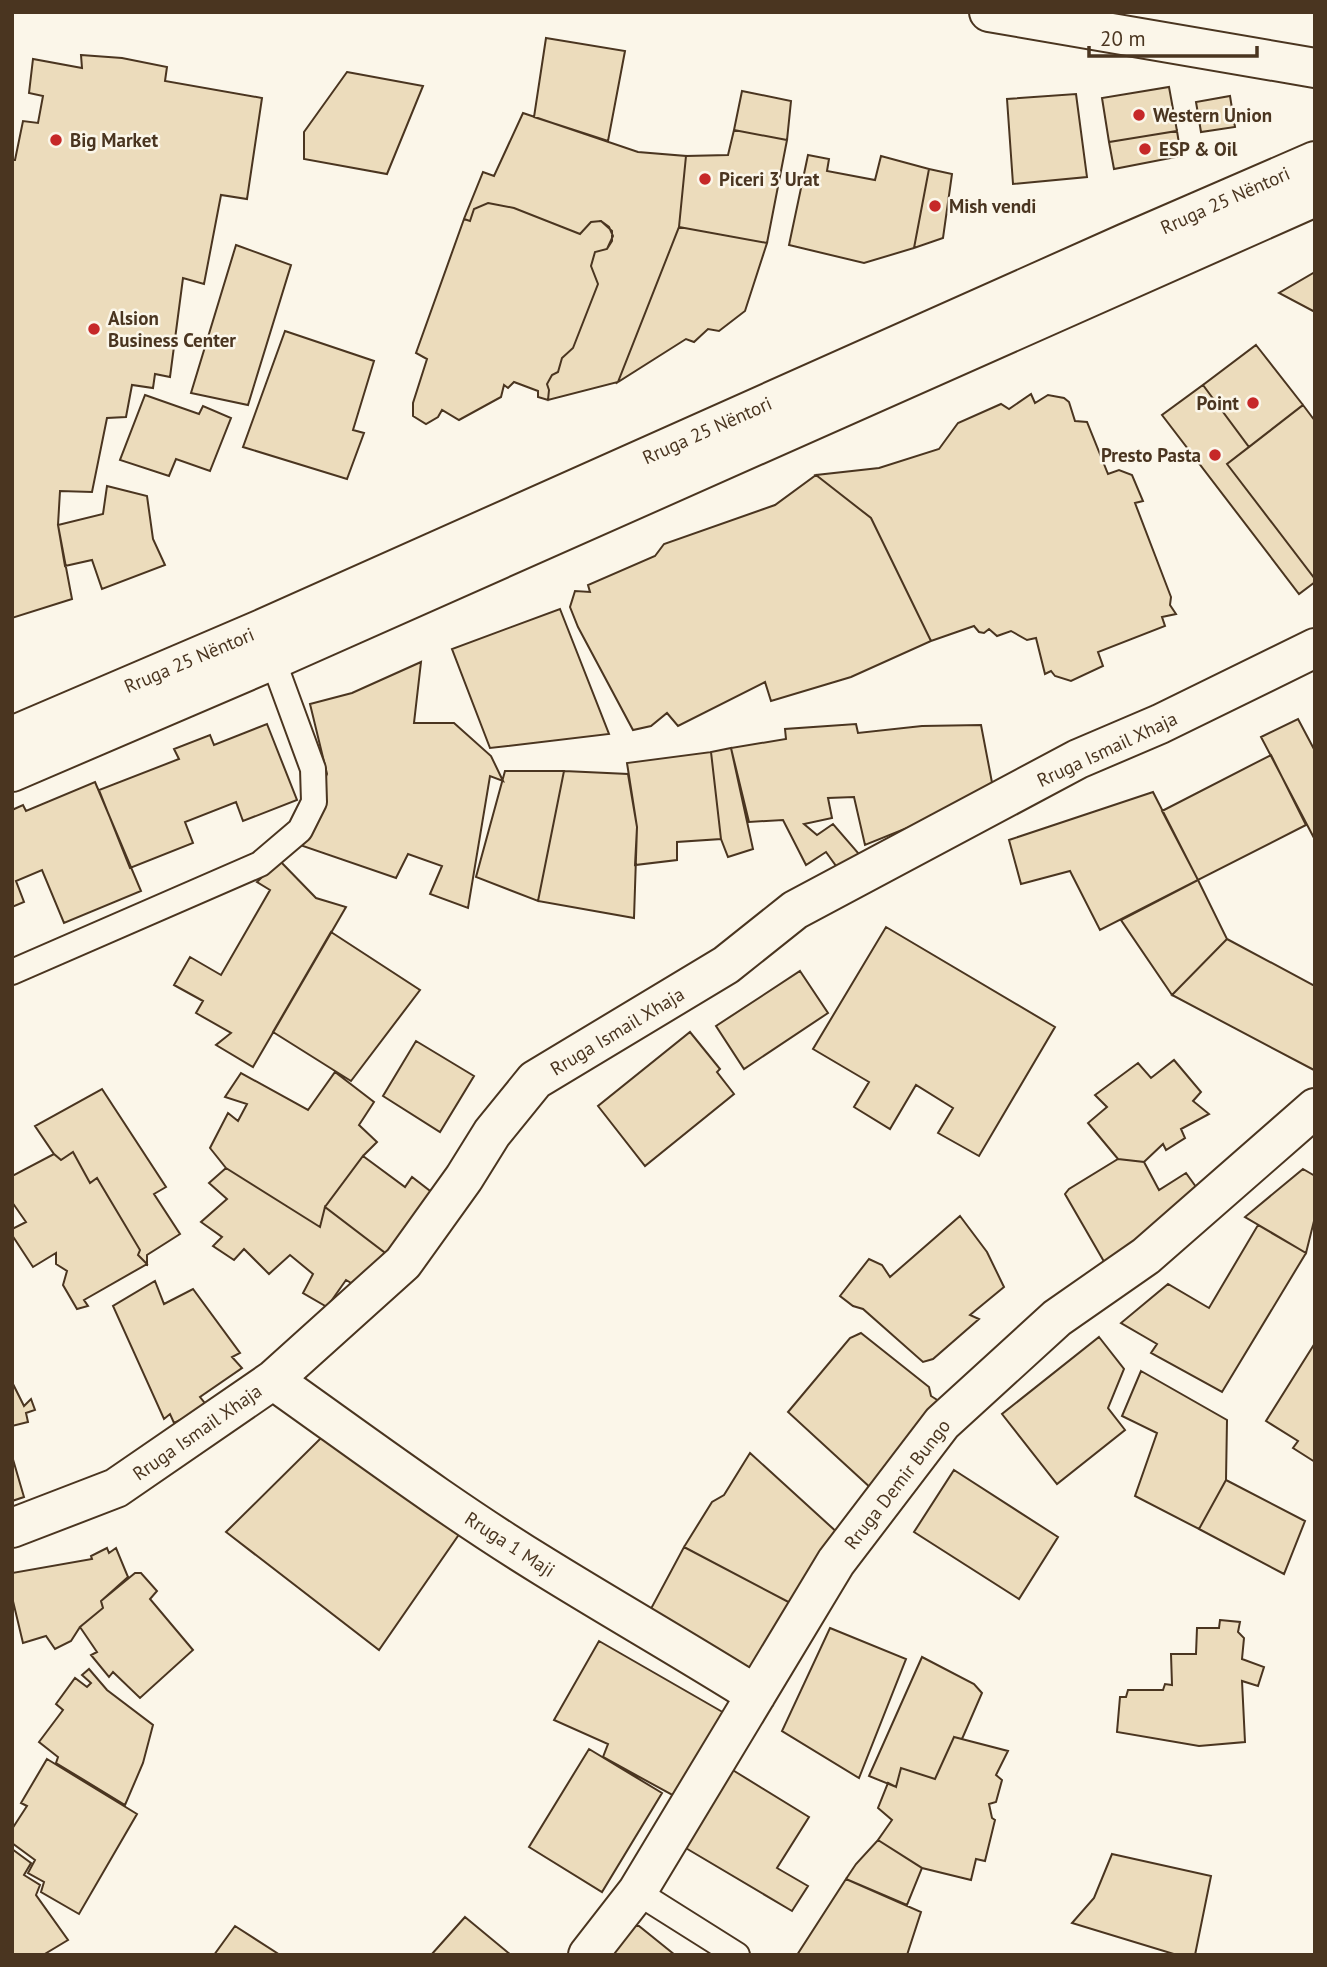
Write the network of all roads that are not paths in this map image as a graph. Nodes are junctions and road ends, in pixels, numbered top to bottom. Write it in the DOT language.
graph roads {
  1 [pos="989,12"];
  2 [pos="1315,68"];
  3 [pos="1315,161"];
  4 [pos="1315,197"];
  5 [pos="1315,648"];
  6 [pos="273,660"];
  7 [pos="106,714"];
  8 [pos="12,736"];
  9 [pos="12,772"];
  10 [pos="12,972"];
  11 [pos="1315,1108"];
  12 [pos="273,1380"];
  13 [pos="12,1528"];
  14 [pos="756,1695"];
  15 [pos="637,1892"];
  16 [pos="587,1955"];
  17 [pos="737,1955"];
  1 -- 2 [label="street"];
  3 -- 7 [label="street, Rruga 25 Nëntori"];
  4 -- 6 [label="street, Rruga 25 Nëntori"];
  5 -- 12 [label="street, Rruga Ismail Xhaja"];
  6 -- 7 [label="street, Rruga 25 Nëntori"];
  6 -- 10 [label="lane"];
  7 -- 8 [label="street, Rruga 25 Nëntori"];
  7 -- 9 [label="street, Rruga 25 Nëntori"];
  11 -- 14 [label="street, Rruga Demir Bungo"];
  12 -- 13 [label="street, Rruga Ismail Xhaja"];
  12 -- 14 [label="street, Rruga 1 Maji"];
  14 -- 15 [label="street, Rruga Demir Bungo"];
  15 -- 16 [label="street, Rruga Demir Bungo"];
  15 -- 17 [label="lane"];
}
